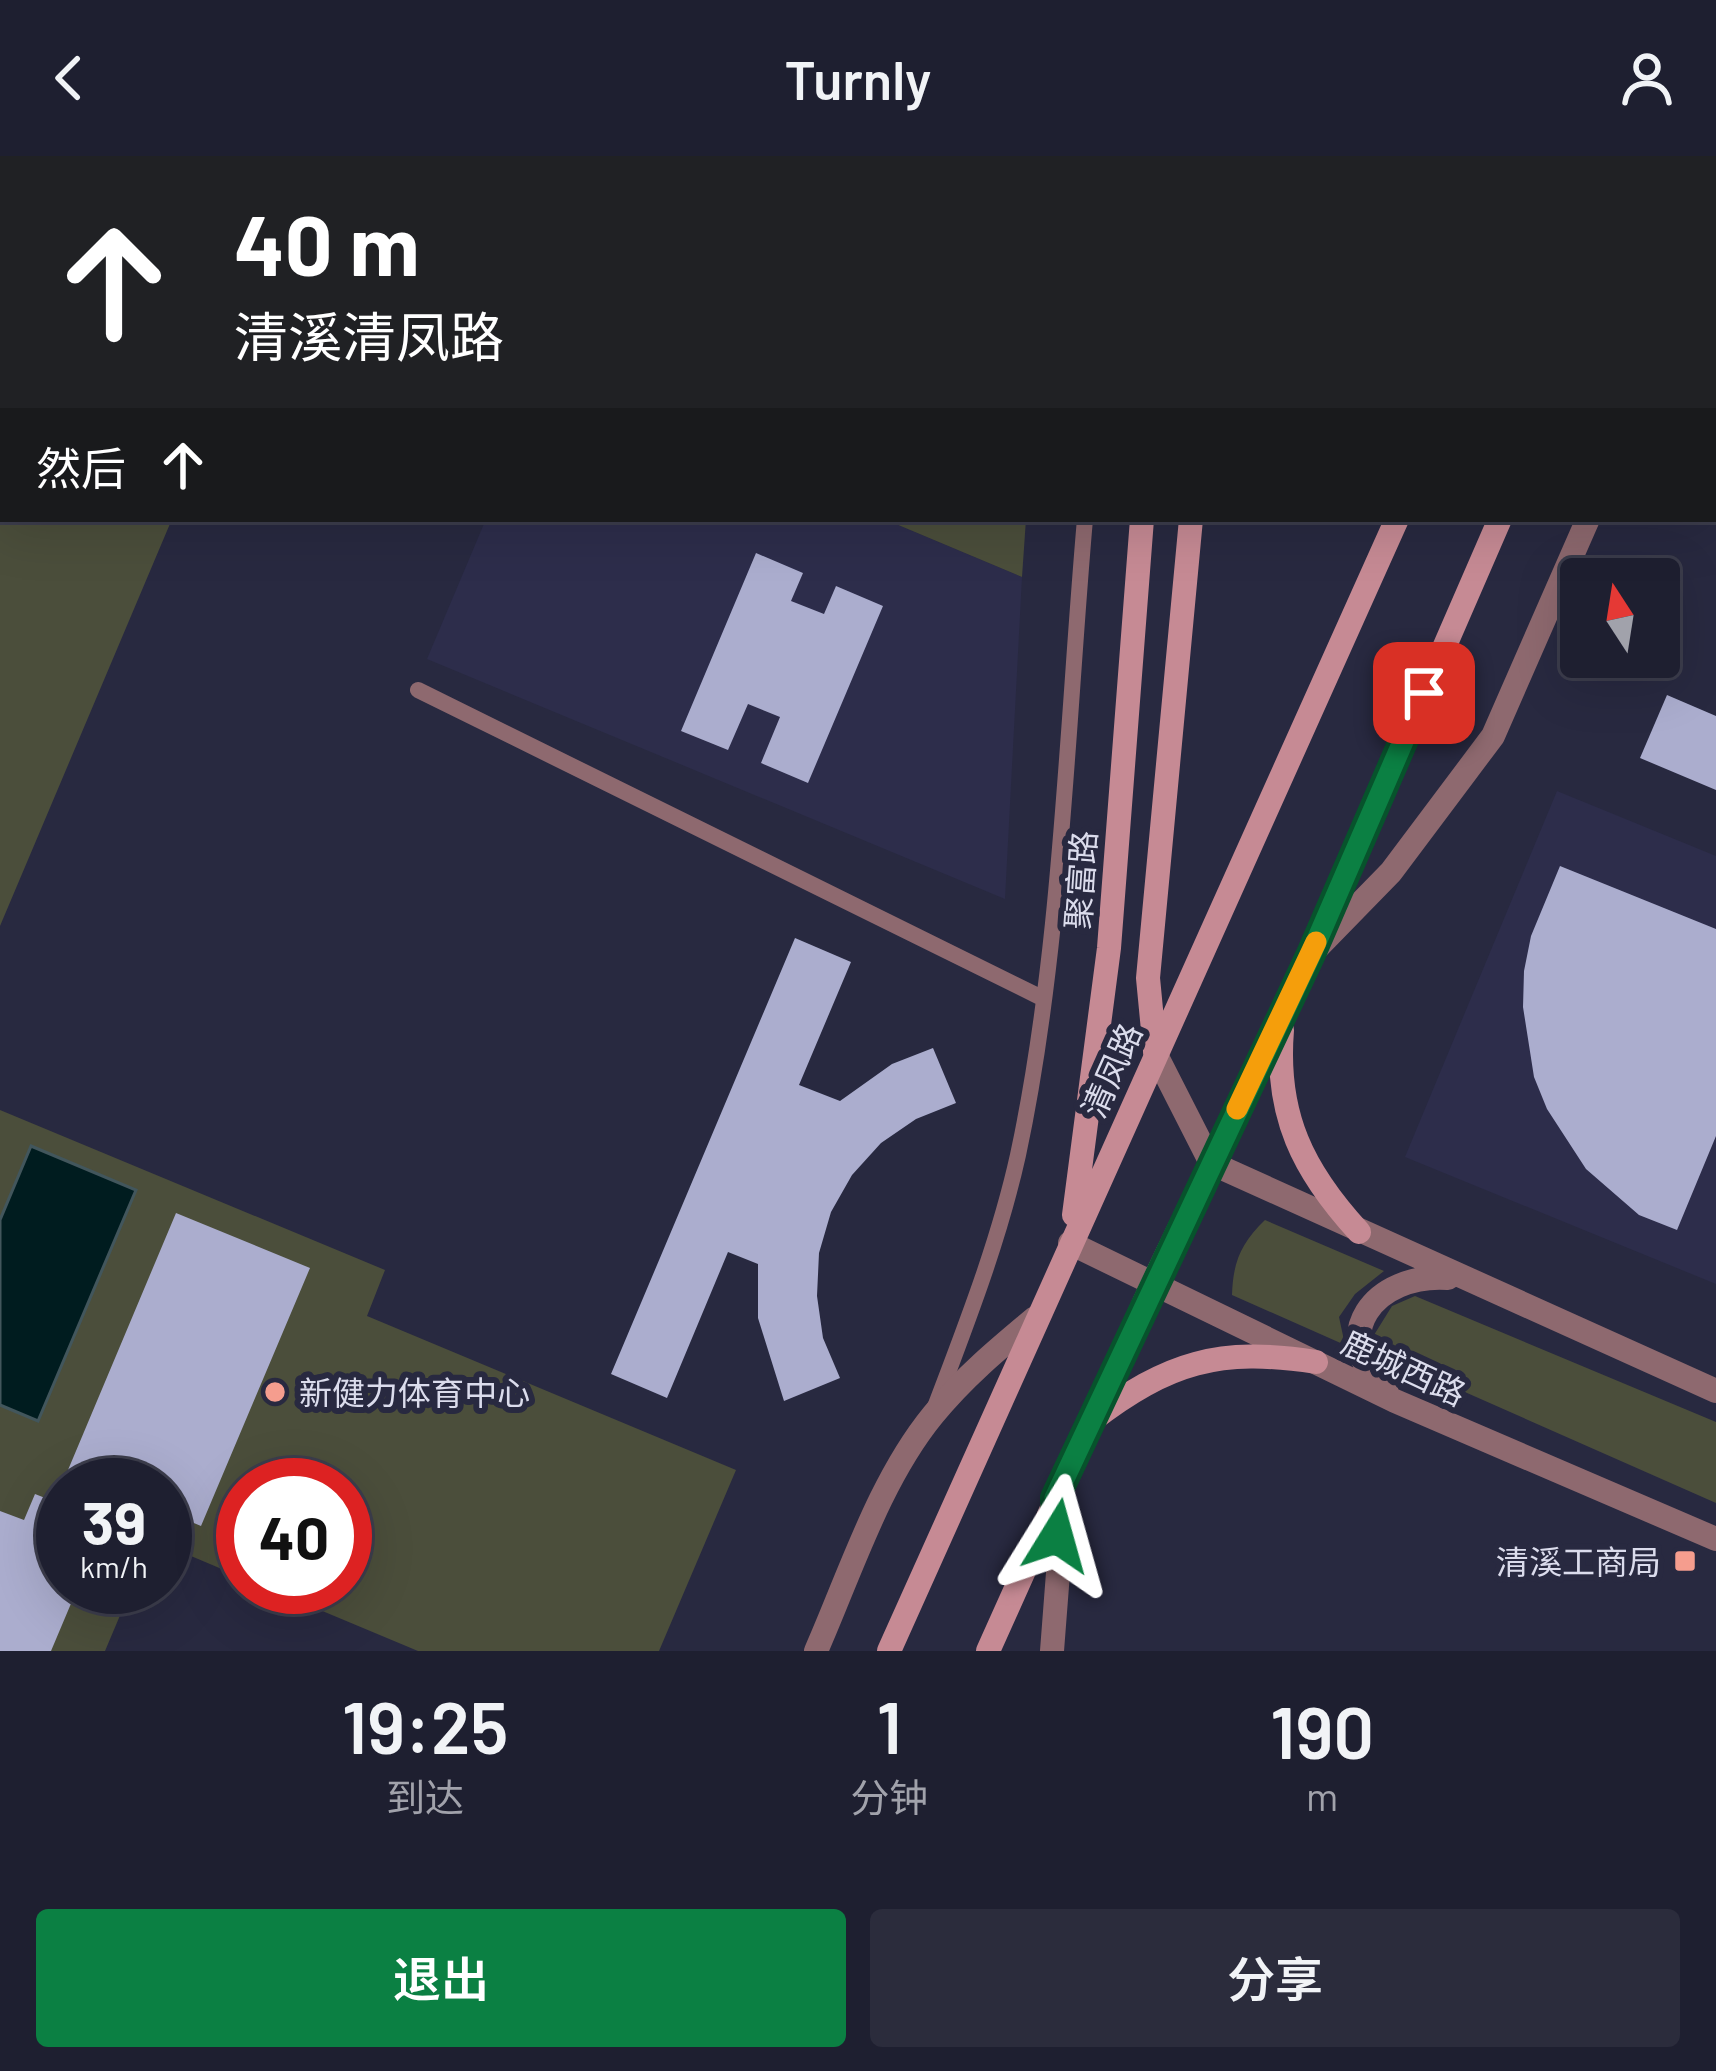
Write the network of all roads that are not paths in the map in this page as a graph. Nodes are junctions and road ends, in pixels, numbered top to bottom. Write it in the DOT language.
graph roads {
  1 [pos="1085,522"];
  2 [pos="1142,522"];
  3 [pos="1191,522"];
  4 [pos="1396,522"];
  5 [pos="1499,522"];
  6 [pos="1587,522"];
  7 [pos="418,690"];
  8 [pos="1311,954"];
  9 [pos="1042,998"];
  10 [pos="1283,1013"];
  11 [pos="1155,1053"];
  12 [pos="1211,1163"];
  13 [pos="1359,1232"];
  14 [pos="1070,1243"];
  15 [pos="1457,1278"];
  16 [pos="1153,1283"];
  17 [pos="1035,1318"];
  18 [pos="1316,1362"];
  19 [pos="1716,1391"];
  20 [pos="1395,1401"];
  21 [pos="931,1418"];
  22 [pos="1089,1422"];
  23 [pos="1055,1498"];
  24 [pos="1716,1539"];
  25 [pos="816,1651"];
  26 [pos="889,1651"];
  27 [pos="988,1651"];
  28 [pos="1052,1651"];
  1 -- 9 [label="lane"];
  2 -- 14 [label="main road, 聚富路"];
  3 -- 11 [label="main road"];
  4 -- 11 [label="main road, 清凤路"];
  5 -- 8 [label="main road"];
  6 -- 8 [label="street"];
  7 -- 9 [label="lane"];
  8 -- 10 [label="main road"];
  9 -- 21 [label="lane"];
  10 -- 12 [label="main road"];
  10 -- 13 [label="main road"];
  11 -- 12 [label="street"];
  11 -- 14 [label="main road, 清凤路"];
  12 -- 13 [label="street"];
  12 -- 16 [label="main road"];
  13 -- 15 [label="street"];
  14 -- 16 [label="street, 鹿城西路"];
  14 -- 17 [label="main road, 清凤路"];
  15 -- 19 [label="street"];
  15 -- 20 [label="street"];
  16 -- 18 [label="street, 鹿城西路"];
  16 -- 22 [label="main road"];
  17 -- 21 [label="street"];
  17 -- 26 [label="main road, 清凤路"];
  18 -- 20 [label="street, 鹿城西路"];
  18 -- 22 [label="main road"];
  20 -- 24 [label="street, 鹿城西路"];
  21 -- 25 [label="street"];
  22 -- 23 [label="main road"];
  23 -- 27 [label="main road"];
  23 -- 28 [label="street"];
}
